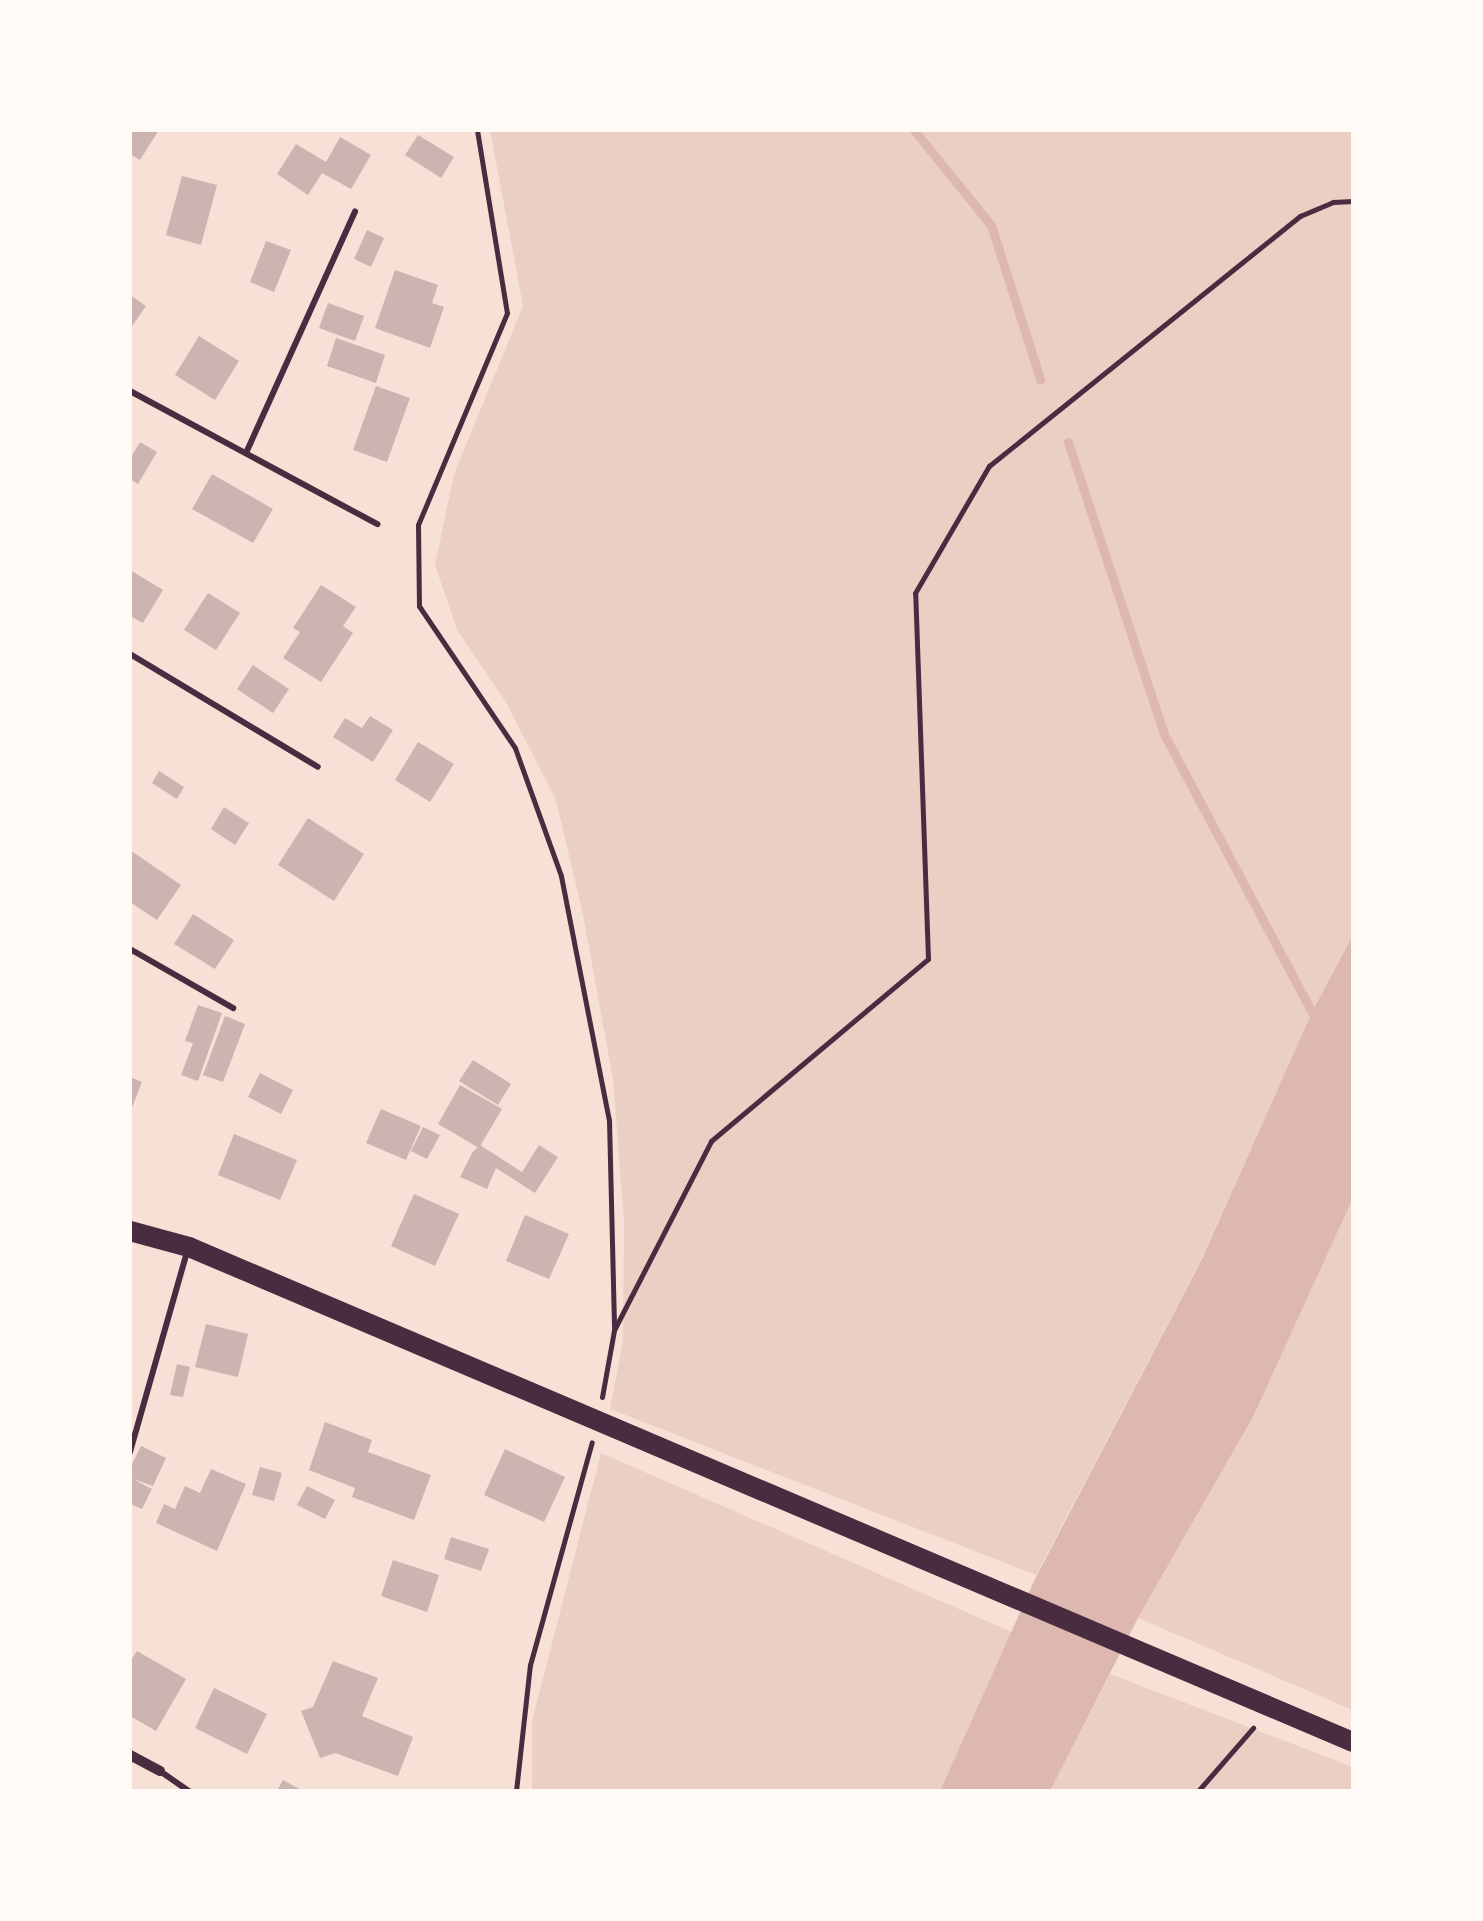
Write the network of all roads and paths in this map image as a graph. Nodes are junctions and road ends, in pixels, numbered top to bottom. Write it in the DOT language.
graph roads {
  1 [pos="478,130"];
  2 [pos="1353,201"];
  3 [pos="355,212"];
  4 [pos="130,390"];
  5 [pos="246,453"];
  6 [pos="377,524"];
  7 [pos="130,654"];
  8 [pos="318,767"];
  9 [pos="130,948"];
  10 [pos="233,1008"];
  11 [pos="130,1231"];
  12 [pos="189,1248"];
  13 [pos="614,1330"];
  14 [pos="598,1422"];
  15 [pos="130,1452"];
  16 [pos="1271,1706"];
  17 [pos="1353,1742"];
  18 [pos="130,1754"];
  19 [pos="160,1771"];
  20 [pos="190,1791"];
  21 [pos="516,1791"];
  22 [pos="1198,1791"];
  1 -- 13 [label="path"];
  2 -- 13 [label="path"];
  3 -- 5 [label="lane"];
  4 -- 5 [label="lane"];
  5 -- 6 [label="lane"];
  7 -- 8 [label="lane"];
  9 -- 10 [label="lane"];
  11 -- 12 [label="main road"];
  12 -- 14 [label="main road"];
  12 -- 15 [label="lane"];
  13 -- 14 [label="path"];
  14 -- 16 [label="main road"];
  14 -- 21 [label="path"];
  16 -- 17 [label="main road"];
  16 -- 22 [label="path"];
  18 -- 19 [label="street"];
  19 -- 20 [label="lane"];
}
